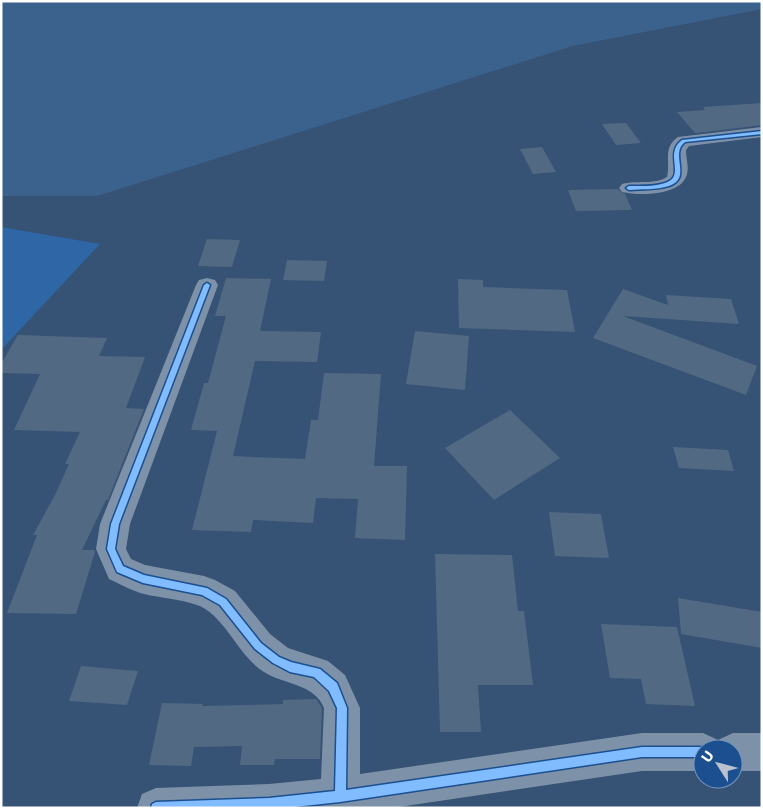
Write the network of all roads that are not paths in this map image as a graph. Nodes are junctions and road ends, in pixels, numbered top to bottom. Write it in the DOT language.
graph roads {
  1 [pos="762,132"];
  2 [pos="629,188"];
  3 [pos="208,285"];
  4 [pos="693,752"];
  5 [pos="743,752"];
  6 [pos="762,752"];
  7 [pos="340,796"];
  8 [pos="269,806"];
  9 [pos="156,808"];
  1 -- 2 [label="street"];
  3 -- 7 [label="street"];
  4 -- 7 [label="street"];
  5 -- 6 [label="street"];
  7 -- 8 [label="street"];
  8 -- 9 [label="street"];
}
